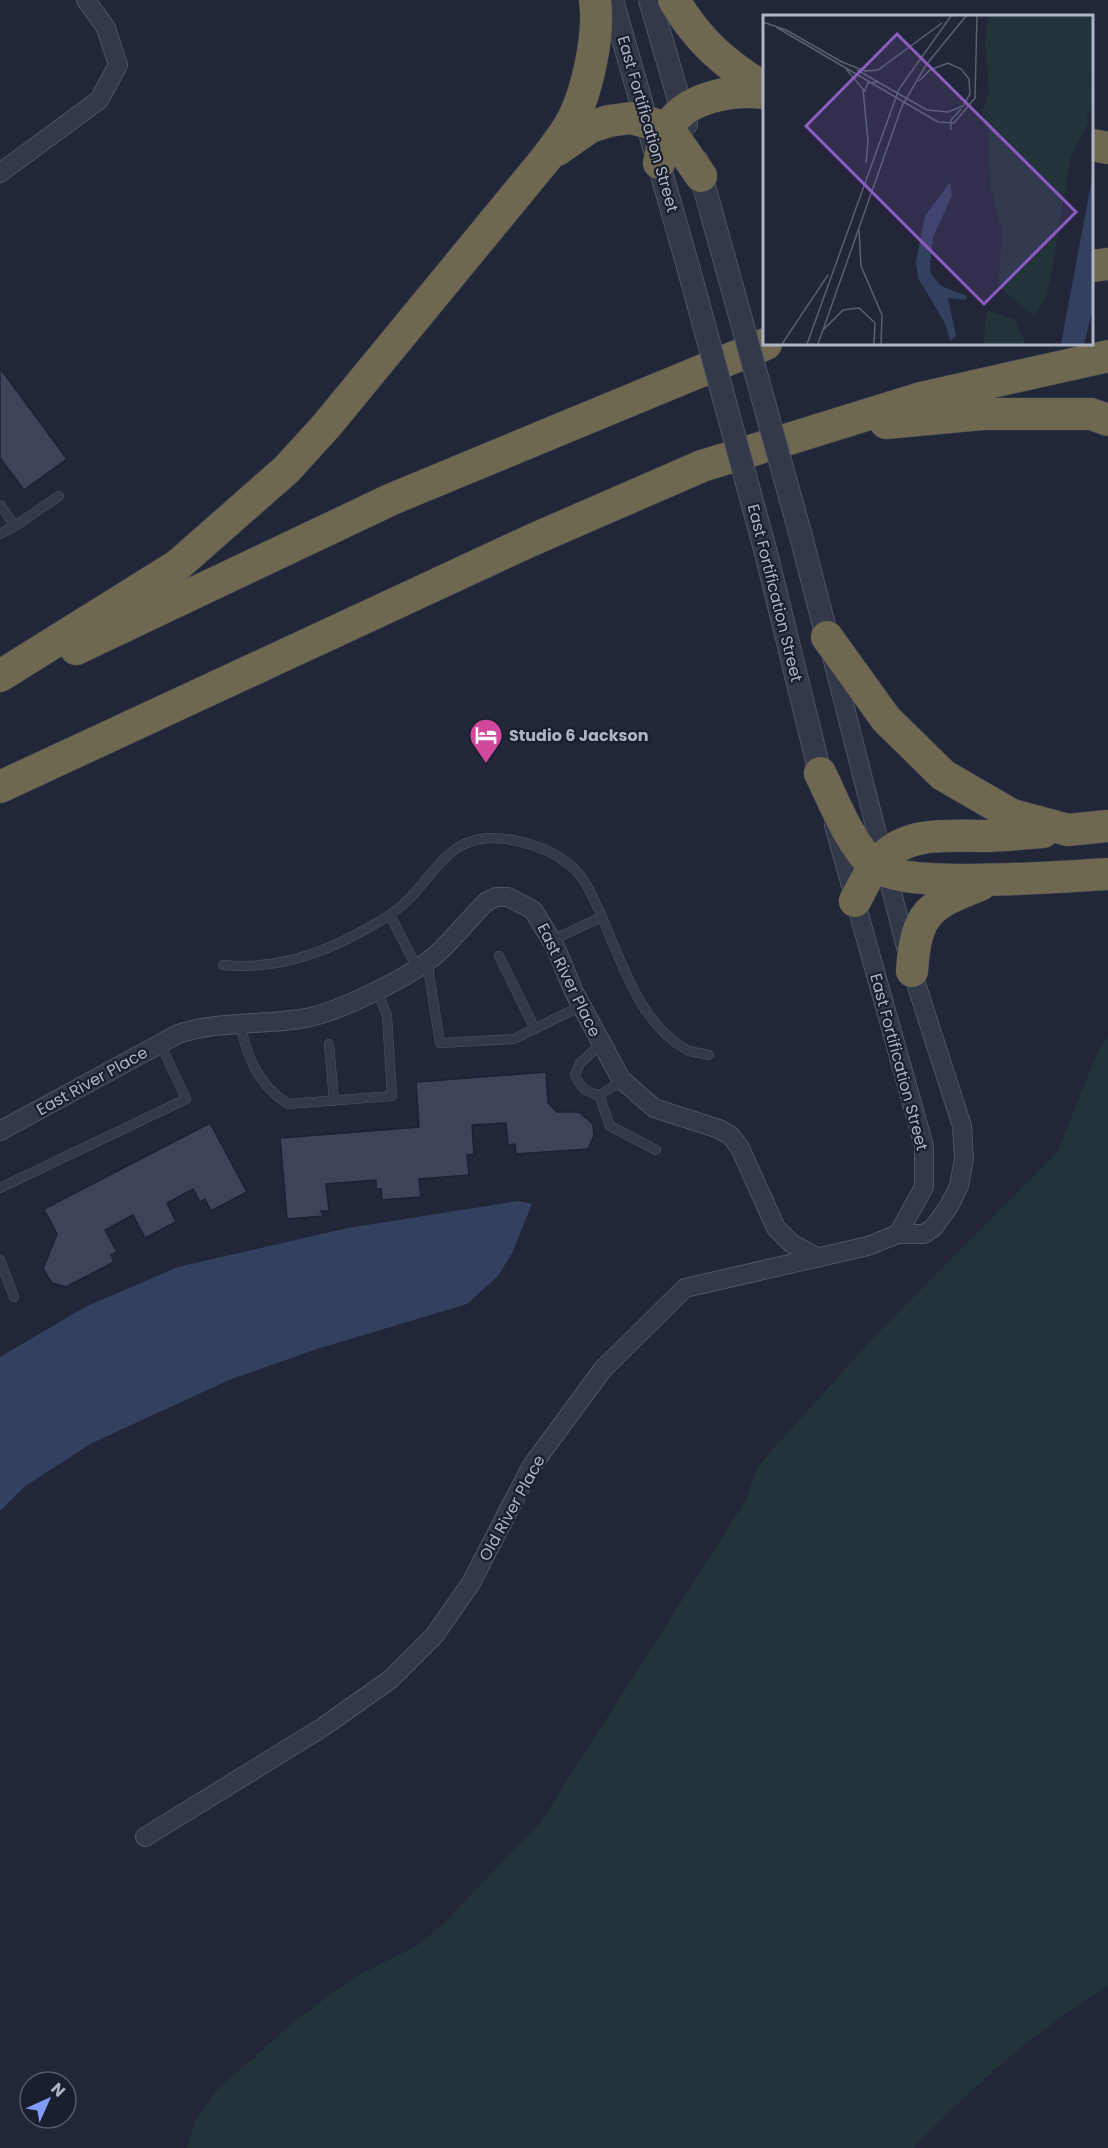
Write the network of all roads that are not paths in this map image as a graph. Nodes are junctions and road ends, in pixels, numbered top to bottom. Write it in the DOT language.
graph roads {
  1 [pos="86,0"];
  2 [pos="595,0"];
  3 [pos="612,0"];
  4 [pos="650,0"];
  5 [pos="674,0"];
  6 [pos="763,87"];
  7 [pos="763,93"];
  8 [pos="666,120"];
  9 [pos="1093,145"];
  10 [pos="1108,148"];
  11 [pos="548,156"];
  12 [pos="659,163"];
  13 [pos="0,173"];
  14 [pos="701,176"];
  15 [pos="1108,264"];
  16 [pos="1093,266"];
  17 [pos="764,345"];
  18 [pos="1108,357"];
  19 [pos="1108,420"];
  20 [pos="822,429"];
  21 [pos="59,496"];
  22 [pos="0,505"];
  23 [pos="15,526"];
  24 [pos="0,534"];
  25 [pos="827,637"];
  26 [pos="0,676"];
  27 [pos="0,686"];
  28 [pos="820,773"];
  29 [pos="0,787"];
  30 [pos="1108,826"];
  31 [pos="1068,830"];
  32 [pos="882,864"];
  33 [pos="1108,874"];
  34 [pos="992,880"];
  35 [pos="855,900"];
  36 [pos="390,915"];
  37 [pos="602,917"];
  38 [pos="552,940"];
  39 [pos="498,956"];
  40 [pos="422,964"];
  41 [pos="223,965"];
  42 [pos="912,971"];
  43 [pos="376,989"];
  44 [pos="581,1006"];
  45 [pos="240,1024"];
  46 [pos="535,1029"];
  47 [pos="160,1043"];
  48 [pos="329,1044"];
  49 [pos="601,1044"];
  50 [pos="709,1055"];
  51 [pos="623,1081"];
  52 [pos="599,1095"];
  53 [pos="334,1101"];
  54 [pos="0,1131"];
  55 [pos="656,1150"];
  56 [pos="0,1188"];
  57 [pos="898,1234"];
  58 [pos="818,1258"];
  59 [pos="0,1260"];
  60 [pos="14,1297"];
  61 [pos="145,1837"];
  1 -- 13 [label="street"];
  2 -- 11 [label="highway"];
  3 -- 8 [label="street, East Fortification Street"];
  4 -- 8 [label="street"];
  5 -- 6 [label="highway"];
  7 -- 8 [label="highway"];
  8 -- 11 [label="highway"];
  8 -- 12 [label="highway"];
  8 -- 14 [label="highway"];
  9 -- 10 [label="highway"];
  11 -- 26 [label="highway"];
  12 -- 28 [label="street, East Fortification Street, bridge"];
  14 -- 25 [label="street, bridge"];
  15 -- 16 [label="highway"];
  17 -- 27 [label="highway"];
  18 -- 20 [label="highway"];
  19 -- 20 [label="highway"];
  20 -- 29 [label="highway"];
  21 -- 23 [label="lane"];
  22 -- 23 [label="lane"];
  23 -- 24 [label="lane"];
  25 -- 31 [label="highway"];
  25 -- 32 [label="street"];
  28 -- 32 [label="highway"];
  28 -- 35 [label="street, East Fortification Street"];
  30 -- 31 [label="highway"];
  31 -- 32 [label="highway"];
  32 -- 34 [label="highway"];
  32 -- 35 [label="highway"];
  32 -- 42 [label="street"];
  33 -- 34 [label="highway"];
  34 -- 42 [label="highway"];
  35 -- 57 [label="street, East Fortification Street"];
  36 -- 37 [label="lane"];
  36 -- 40 [label="lane"];
  36 -- 41 [label="lane"];
  37 -- 38 [label="lane"];
  37 -- 50 [label="lane"];
  38 -- 40 [label="street, East River Place"];
  38 -- 44 [label="street, East River Place"];
  39 -- 46 [label="lane"];
  40 -- 43 [label="street, East River Place"];
  40 -- 46 [label="lane"];
  42 -- 57 [label="street"];
  43 -- 45 [label="street, East River Place"];
  43 -- 53 [label="lane"];
  44 -- 46 [label="lane"];
  44 -- 49 [label="street, East River Place"];
  45 -- 47 [label="street, East River Place"];
  45 -- 53 [label="lane"];
  47 -- 54 [label="street, East River Place"];
  47 -- 56 [label="lane"];
  48 -- 53 [label="lane"];
  49 -- 51 [label="street, East River Place"];
  49 -- 52 [label="lane"];
  51 -- 52 [label="lane"];
  51 -- 58 [label="street, East River Place"];
  52 -- 55 [label="lane"];
  57 -- 58 [label="street, Old River Place"];
  58 -- 61 [label="street, Old River Place"];
  59 -- 60 [label="lane"];
}
